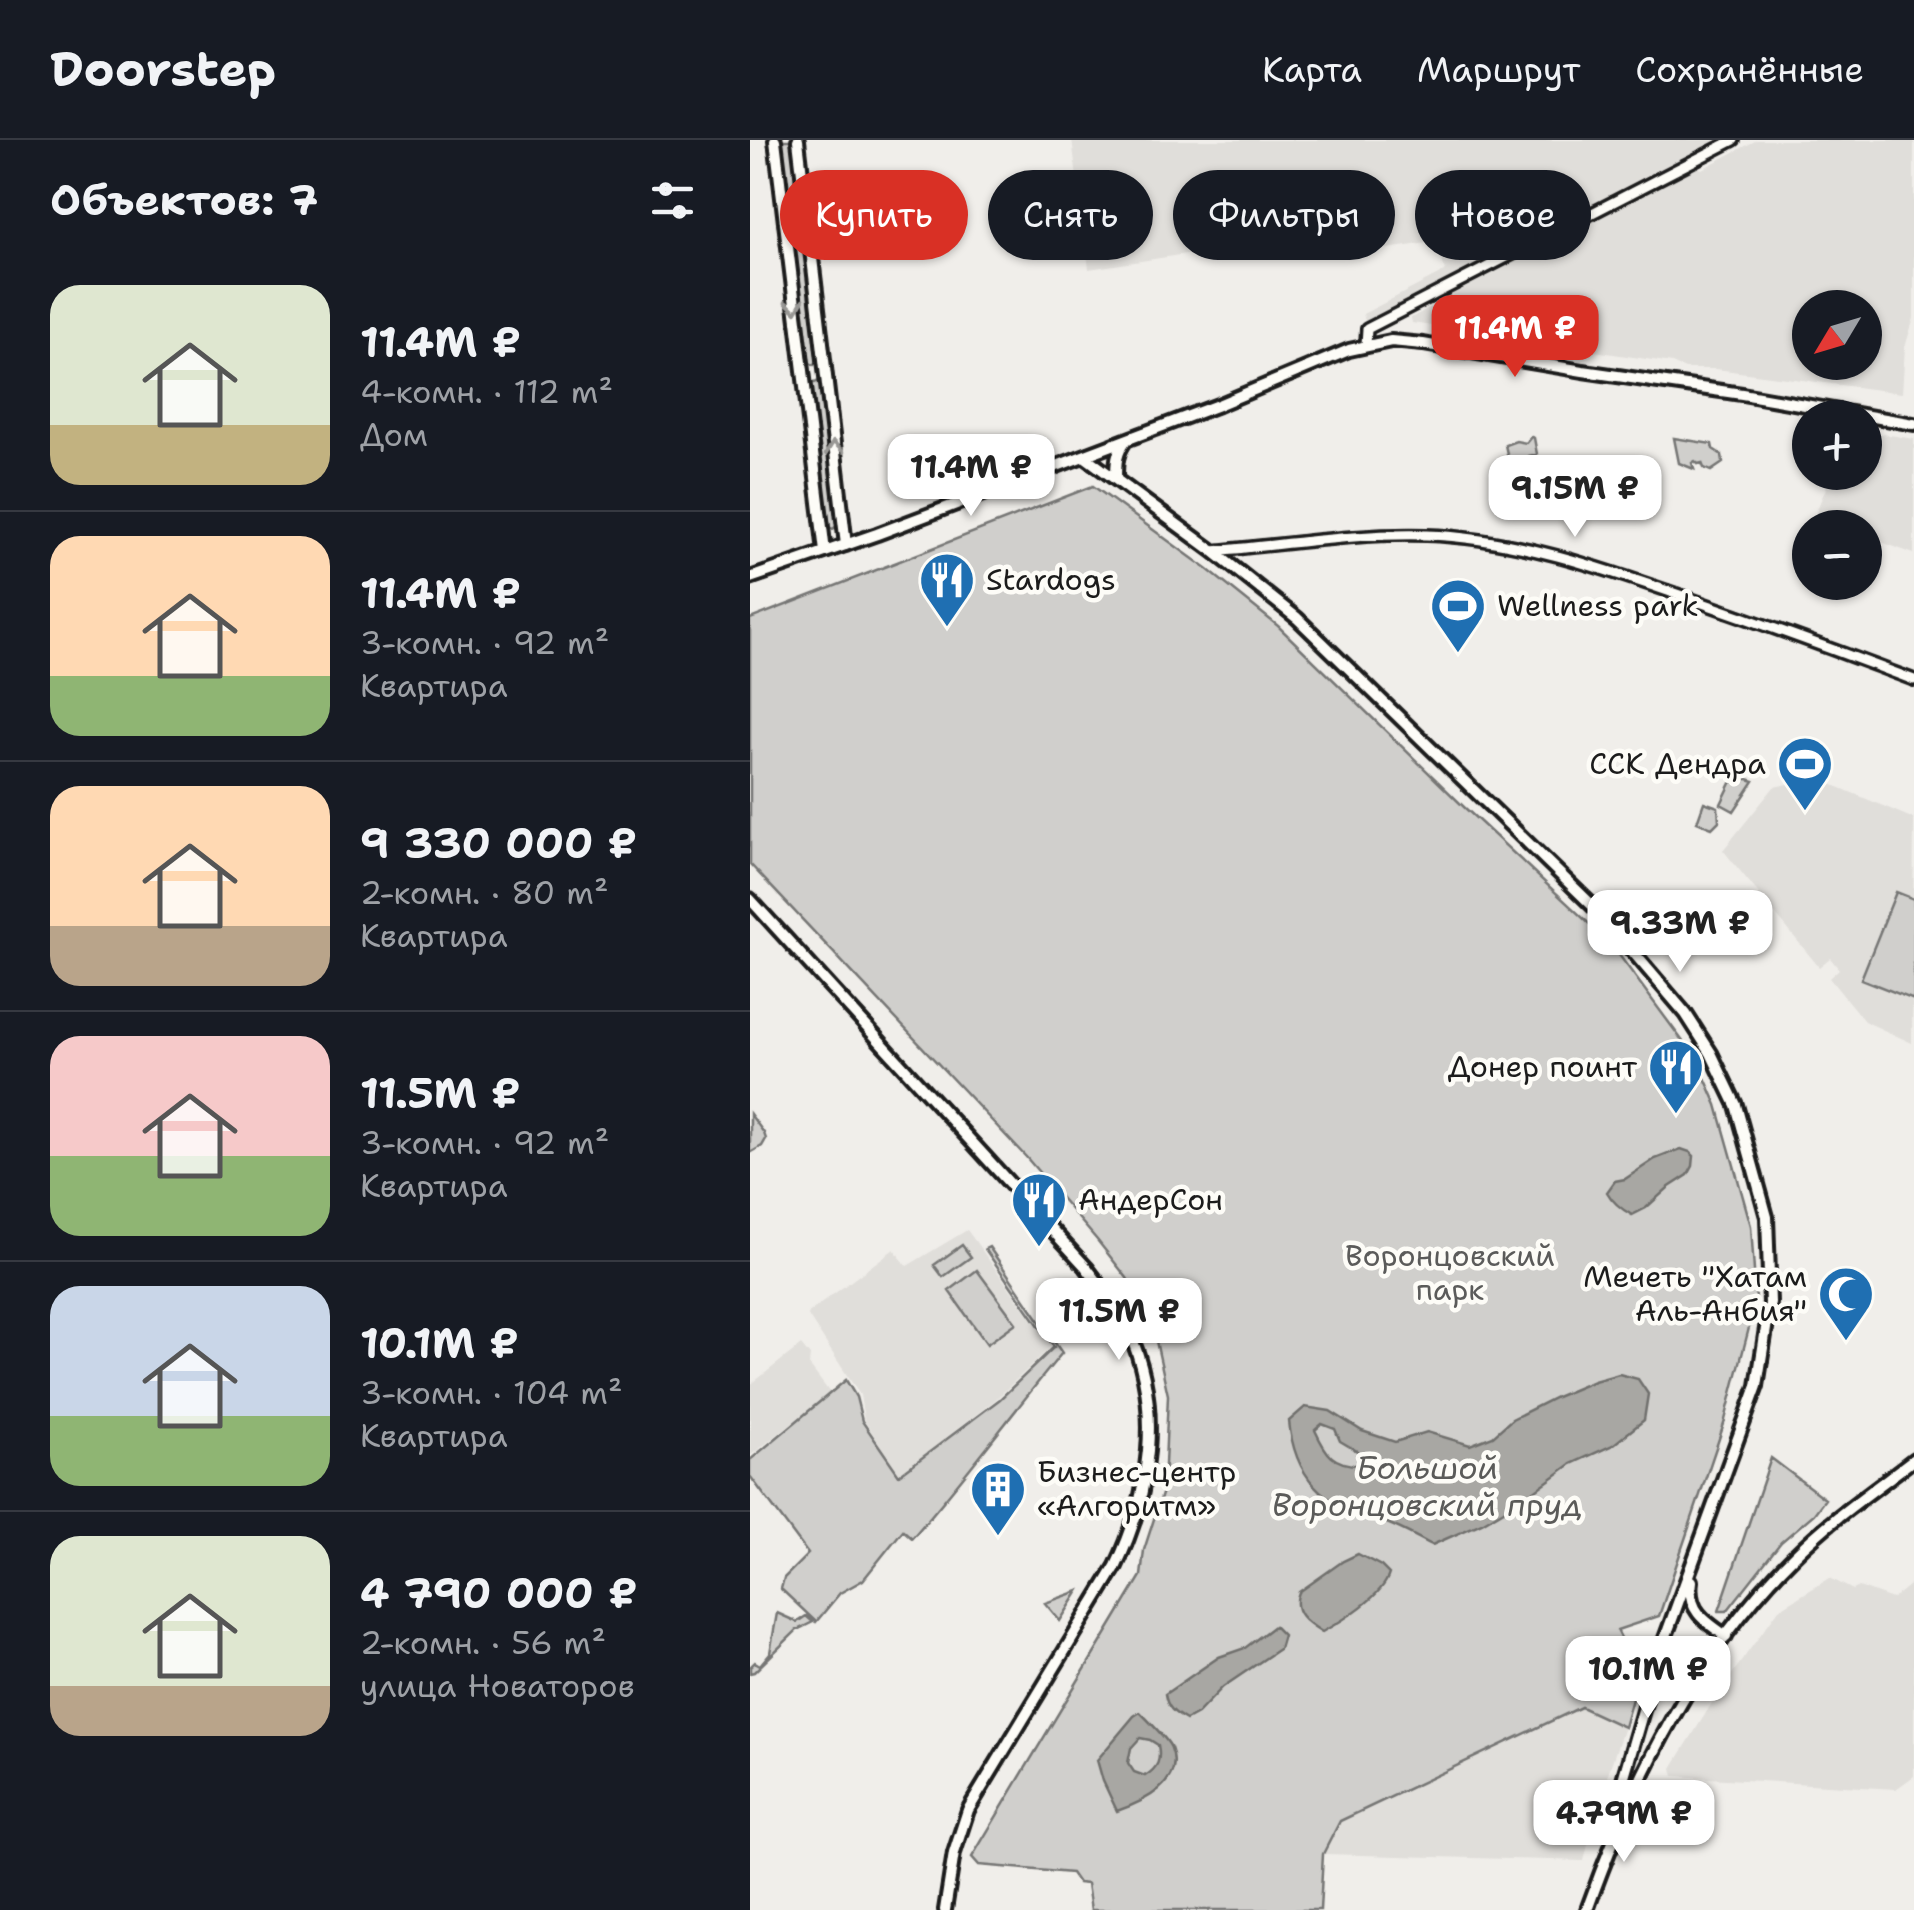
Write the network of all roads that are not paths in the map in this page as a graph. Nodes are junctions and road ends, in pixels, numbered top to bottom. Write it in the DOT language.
graph roads {
  1 [pos="775,140"];
  2 [pos="798,140"];
  3 [pos="1734,140"];
  4 [pos="1366,345"];
  5 [pos="824,361"];
  6 [pos="802,362"];
  7 [pos="1914,424"];
  8 [pos="1126,440"];
  9 [pos="1084,456"];
  10 [pos="1116,479"];
  11 [pos="846,545"];
  12 [pos="1212,550"];
  13 [pos="825,552"];
  14 [pos="750,578"];
  15 [pos="1914,680"];
  16 [pos="750,899"];
  17 [pos="1914,1458"];
  18 [pos="1692,1565"];
  19 [pos="1726,1636"];
  20 [pos="1615,1833"];
  21 [pos="946,1910"];
  22 [pos="1587,1910"];
  1 -- 6 [label="street, one-way"];
  2 -- 5 [label="street"];
  3 -- 4 [label="street"];
  4 -- 7 [label="street"];
  4 -- 8 [label="street"];
  5 -- 6 [label="street"];
  11 -- 5 [label="street, one-way"];
  6 -- 13 [label="street"];
  8 -- 9 [label="street"];
  8 -- 10 [label="street"];
  9 -- 10 [label="street"];
  9 -- 11 [label="street"];
  10 -- 12 [label="street"];
  11 -- 13 [label="street"];
  12 -- 15 [label="street"];
  12 -- 18 [label="street"];
  13 -- 14 [label="street"];
  16 -- 21 [label="street"];
  17 -- 19 [label="street"];
  18 -- 19 [label="street"];
  18 -- 20 [label="street"];
  19 -- 20 [label="street"];
  20 -- 22 [label="street"];
}
